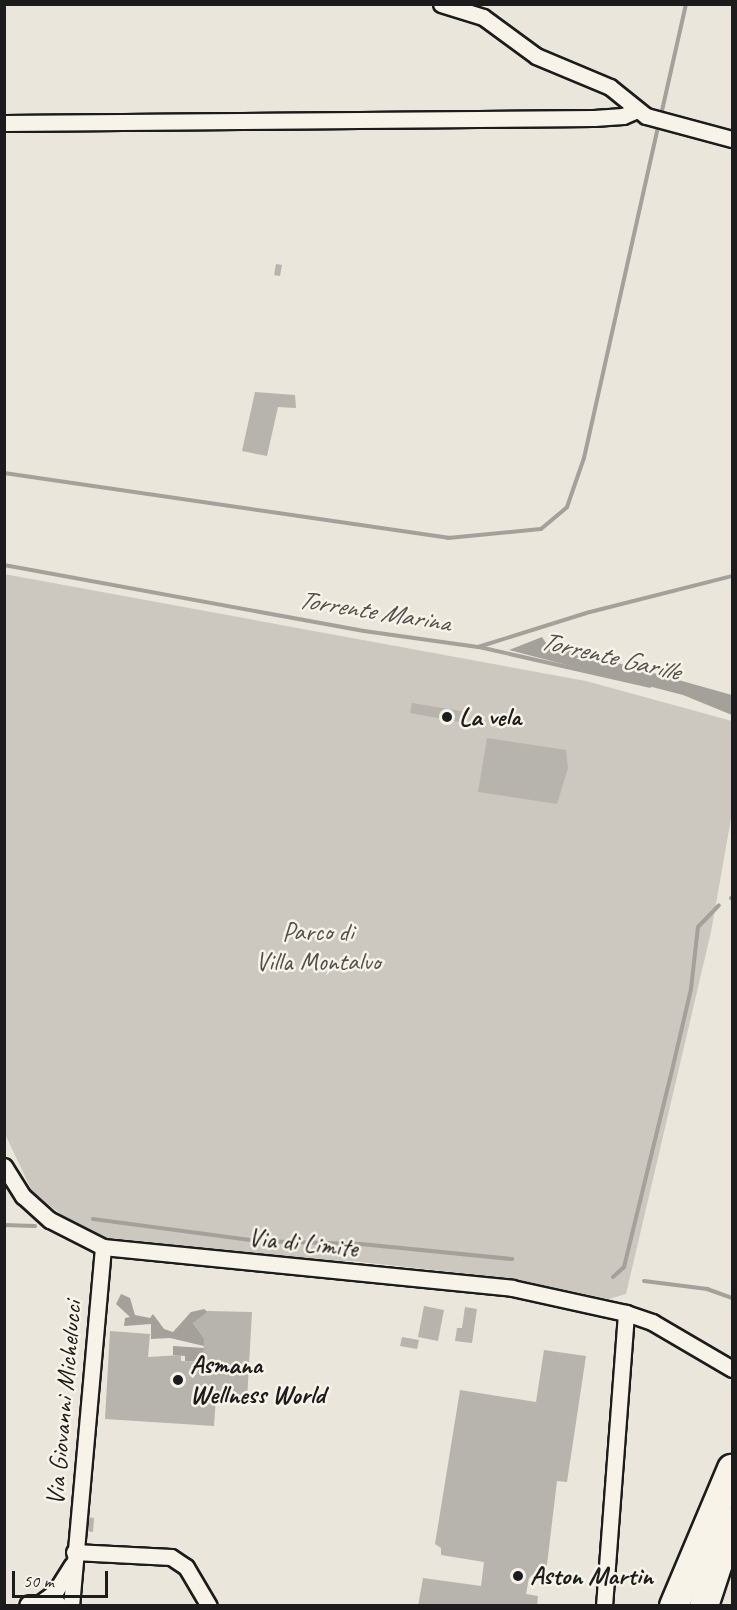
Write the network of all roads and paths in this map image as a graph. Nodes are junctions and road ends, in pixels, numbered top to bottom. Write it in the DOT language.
graph roads {
  1 [pos="441,4"];
  2 [pos="641,113"];
  3 [pos="4,123"];
  4 [pos="732,139"];
  5 [pos="4,1166"];
  6 [pos="103,1247"];
  7 [pos="627,1312"];
  8 [pos="732,1369"];
  9 [pos="732,1469"];
  10 [pos="732,1521"];
  11 [pos="73,1557"];
  12 [pos="732,1582"];
  13 [pos="42,1605"];
  14 [pos="71,1605"];
  15 [pos="209,1605"];
  16 [pos="604,1605"];
  17 [pos="674,1605"];
  18 [pos="704,1605"];
  19 [pos="725,1605"];
  1 -- 2 [label="street"];
  2 -- 3 [label="street"];
  2 -- 4 [label="street"];
  5 -- 6 [label="street, Via di Limite"];
  6 -- 7 [label="street, Via di Limite"];
  6 -- 11 [label="street, Via Giovanni Michelucci"];
  7 -- 8 [label="street, Via di Limite"];
  7 -- 16 [label="street"];
  9 -- 17 [label="highway"];
  10 -- 18 [label="highway"];
  11 -- 13 [label="street, Via Giovanni Michelucci"];
  11 -- 14 [label="street, Via Giovanni Michelucci"];
  11 -- 15 [label="street"];
  12 -- 19 [label="highway"];
}
